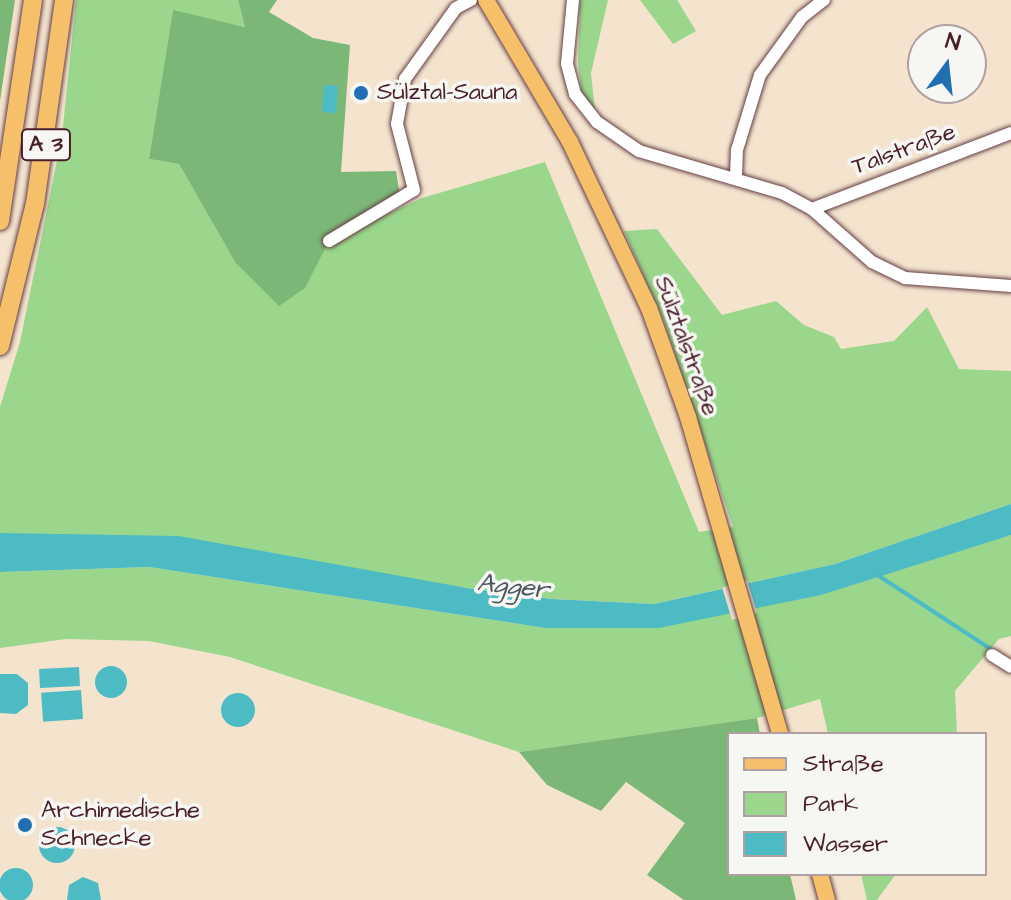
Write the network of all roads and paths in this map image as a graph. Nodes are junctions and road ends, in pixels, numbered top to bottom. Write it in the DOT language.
graph roads {
  1 [pos="33,0"];
  2 [pos="64,0"];
  3 [pos="471,0"];
  4 [pos="486,0"];
  5 [pos="573,0"];
  6 [pos="824,0"];
  7 [pos="450,4"];
  8 [pos="1011,133"];
  9 [pos="736,177"];
  10 [pos="812,209"];
  11 [pos="0,221"];
  12 [pos="329,241"];
  13 [pos="1011,286"];
  14 [pos="0,346"];
  15 [pos="992,655"];
  16 [pos="1011,667"];
  17 [pos="779,732"];
  18 [pos="821,876"];
  19 [pos="827,900"];
  1 -- 11 [label="highway, A 3"];
  2 -- 14 [label="highway, A 3"];
  3 -- 7 [label="street"];
  4 -- 17 [label="main road, Sülztalstraße"];
  5 -- 9 [label="street"];
  6 -- 9 [label="street"];
  7 -- 12 [label="street"];
  8 -- 10 [label="street, Talstraße"];
  9 -- 10 [label="street"];
  10 -- 13 [label="street"];
  15 -- 16 [label="street"];
  18 -- 19 [label="main road"];
}
